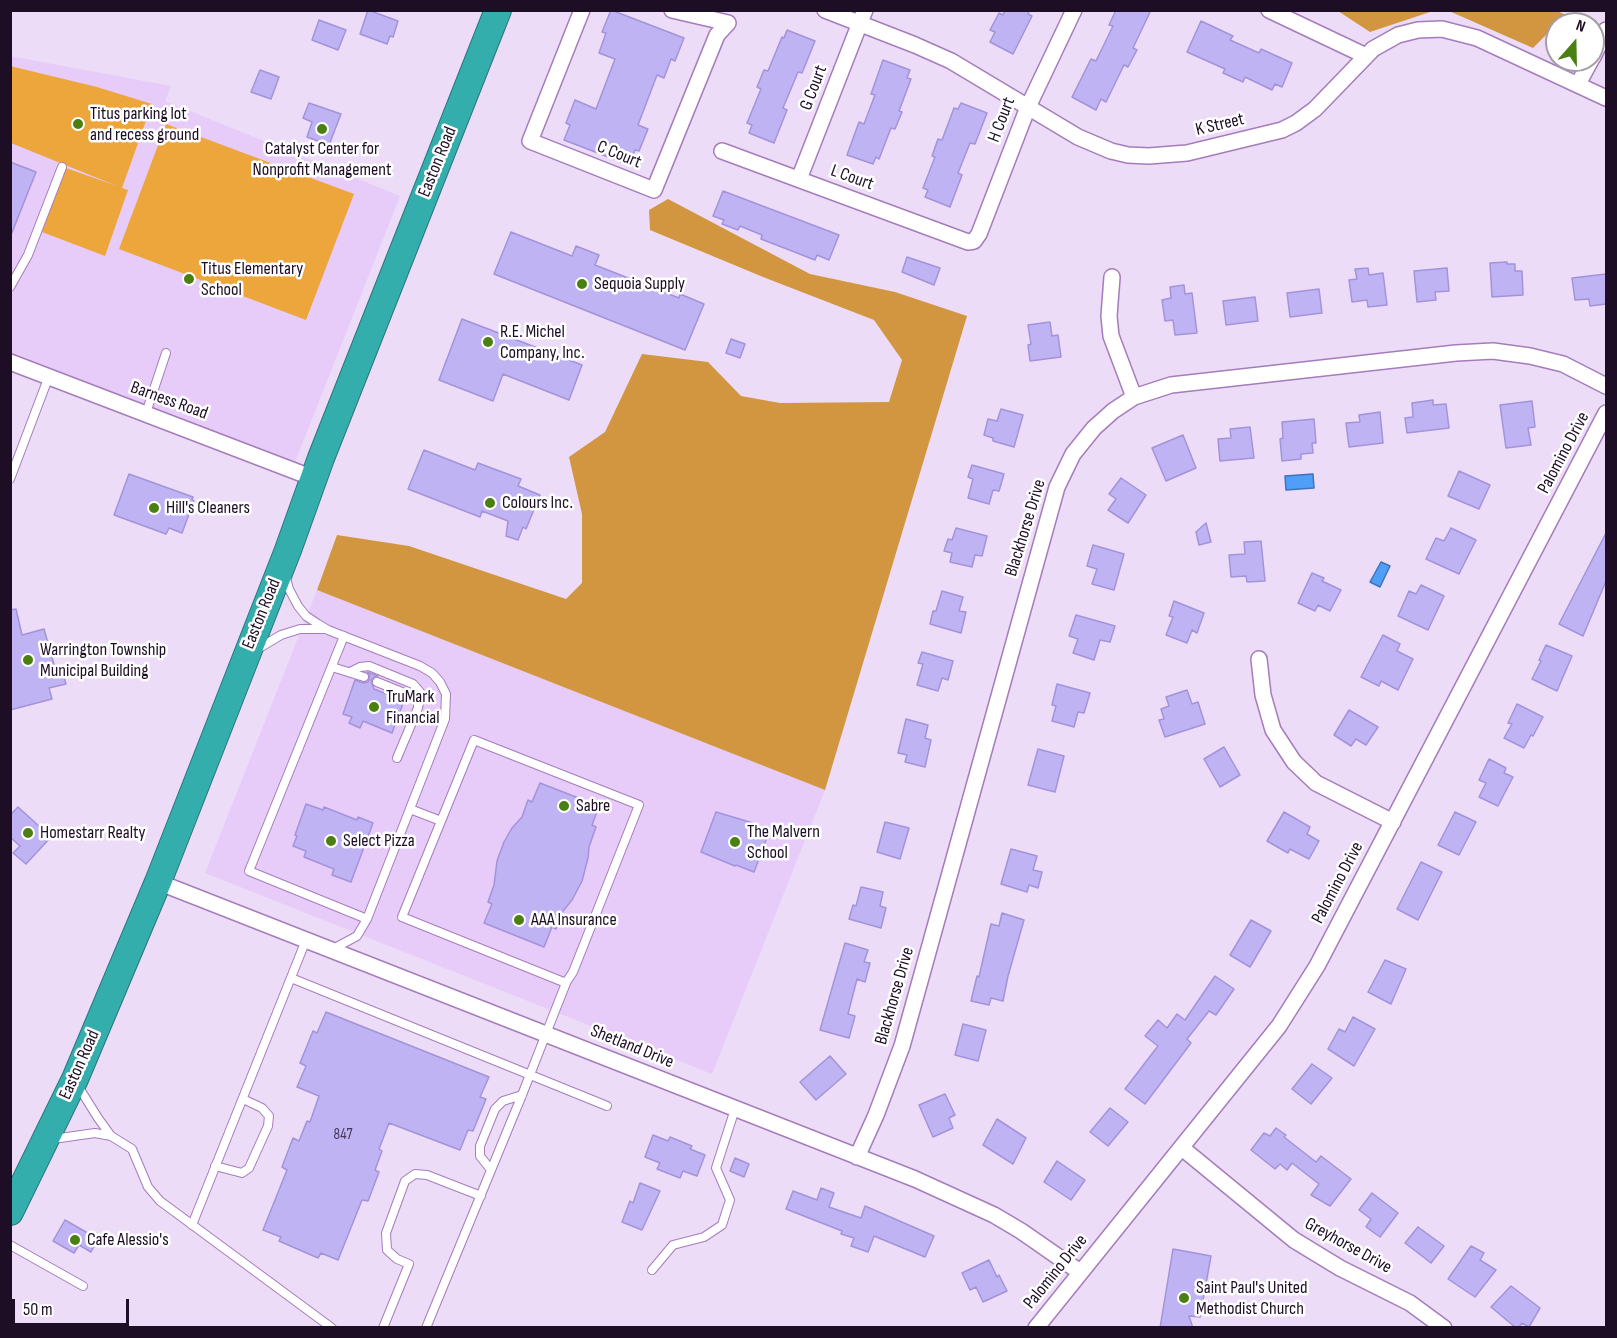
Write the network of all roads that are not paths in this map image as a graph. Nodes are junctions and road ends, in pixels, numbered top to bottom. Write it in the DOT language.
graph roads {
  1 [pos="498,10"];
  2 [pos="582,10"];
  3 [pos="672,10"];
  4 [pos="825,10"];
  5 [pos="1074,10"];
  6 [pos="1269,10"];
  7 [pos="731,17"];
  8 [pos="862,17"];
  9 [pos="1366,56"];
  10 [pos="1584,72"];
  11 [pos="1578,84"];
  12 [pos="1606,98"];
  13 [pos="1028,106"];
  14 [pos="723,151"];
  15 [pos="62,167"];
  16 [pos="799,179"];
  17 [pos="968,242"];
  18 [pos="1112,277"];
  19 [pos="10,286"];
  20 [pos="166,353"];
  21 [pos="10,362"];
  22 [pos="49,376"];
  23 [pos="1606,386"];
  24 [pos="1134,397"];
  25 [pos="146,413"];
  26 [pos="1606,413"];
  27 [pos="314,478"];
  28 [pos="10,479"];
  29 [pos="282,564"];
  30 [pos="328,630"];
  31 [pos="344,636"];
  32 [pos="245,658"];
  33 [pos="1259,659"];
  34 [pos="332,667"];
  35 [pos="350,672"];
  36 [pos="364,677"];
  37 [pos="377,682"];
  38 [pos="419,705"];
  39 [pos="397,758"];
  40 [pos="410,809"];
  41 [pos="441,821"];
  42 [pos="1393,822"];
  43 [pos="158,882"];
  44 [pos="367,919"];
  45 [pos="306,940"];
  46 [pos="332,950"];
  47 [pos="291,978"];
  48 [pos="566,983"];
  49 [pos="546,1034"];
  50 [pos="530,1074"];
  51 [pos="75,1079"];
  52 [pos="522,1095"];
  53 [pos="243,1098"];
  54 [pos="607,1106"];
  55 [pos="735,1109"];
  56 [pos="111,1136"];
  57 [pos="45,1141"];
  58 [pos="1182,1148"];
  59 [pos="857,1157"];
  60 [pos="216,1166"];
  61 [pos="491,1170"];
  62 [pos="481,1196"];
  63 [pos="13,1200"];
  64 [pos="192,1225"];
  65 [pos="10,1245"];
  66 [pos="652,1270"];
  67 [pos="1080,1272"];
  68 [pos="83,1286"];
  69 [pos="332,1328"];
  70 [pos="383,1328"];
  71 [pos="426,1328"];
  72 [pos="1036,1328"];
  73 [pos="1444,1328"];
  1 -- 27 [label="highway, Easton Road"];
  2 -- 7 [label="street, C Court"];
  3 -- 7 [label="street, C Court"];
  4 -- 8 [label="street, K Street"];
  5 -- 13 [label="street, H Court"];
  6 -- 9 [label="street"];
  8 -- 13 [label="street, K Street"];
  8 -- 16 [label="street, G Court"];
  9 -- 11 [label="street, K Street"];
  9 -- 13 [label="street, K Street"];
  10 -- 11 [label="street"];
  11 -- 12 [label="street, K Street"];
  13 -- 17 [label="street, H Court"];
  14 -- 16 [label="street, L Court"];
  15 -- 19 [label="lane"];
  16 -- 17 [label="street, L Court"];
  18 -- 24 [label="street"];
  20 -- 25 [label="lane"];
  21 -- 22 [label="street, Barness Road"];
  22 -- 25 [label="street, Barness Road"];
  22 -- 28 [label="lane"];
  23 -- 24 [label="street, Blackhorse Drive"];
  24 -- 59 [label="street, Blackhorse Drive"];
  25 -- 27 [label="street, Barness Road"];
  26 -- 42 [label="street, Palomino Drive"];
  27 -- 29 [label="highway, Easton Road"];
  29 -- 30 [label="lane"];
  29 -- 32 [label="highway, Easton Road"];
  30 -- 31 [label="lane"];
  30 -- 32 [label="lane"];
  31 -- 34 [label="lane"];
  31 -- 40 [label="lane"];
  32 -- 43 [label="highway, Easton Road"];
  33 -- 42 [label="street"];
  34 -- 35 [label="lane"];
  34 -- 44 [label="lane"];
  35 -- 36 [label="lane"];
  35 -- 38 [label="lane"];
  37 -- 38 [label="lane"];
  38 -- 39 [label="lane"];
  40 -- 41 [label="lane"];
  40 -- 44 [label="lane"];
  41 -- 48 [label="lane"];
  41 -- 48 [label="lane"];
  42 -- 58 [label="street, Palomino Drive"];
  43 -- 45 [label="street, Shetland Drive"];
  43 -- 51 [label="highway, Easton Road"];
  44 -- 46 [label="lane"];
  45 -- 46 [label="street, Shetland Drive"];
  45 -- 47 [label="lane"];
  46 -- 49 [label="street, Shetland Drive"];
  47 -- 50 [label="lane"];
  47 -- 53 [label="lane"];
  48 -- 49 [label="lane"];
  49 -- 50 [label="lane"];
  49 -- 55 [label="street, Shetland Drive"];
  50 -- 52 [label="lane"];
  50 -- 54 [label="lane"];
  51 -- 56 [label="lane"];
  51 -- 57 [label="highway, Easton Road"];
  52 -- 61 [label="lane"];
  52 -- 61 [label="lane"];
  53 -- 60 [label="lane"];
  53 -- 60 [label="lane"];
  55 -- 59 [label="street, Shetland Drive"];
  55 -- 66 [label="lane"];
  56 -- 57 [label="lane"];
  56 -- 64 [label="lane"];
  57 -- 63 [label="highway, Easton Road"];
  58 -- 67 [label="street, Palomino Drive"];
  58 -- 73 [label="street, Greyhorse Drive"];
  59 -- 67 [label="street, Shetland Drive"];
  60 -- 64 [label="lane"];
  61 -- 62 [label="lane"];
  62 -- 70 [label="lane"];
  62 -- 71 [label="lane"];
  64 -- 69 [label="lane"];
  65 -- 68 [label="lane"];
  67 -- 72 [label="street, Palomino Drive"];
}
